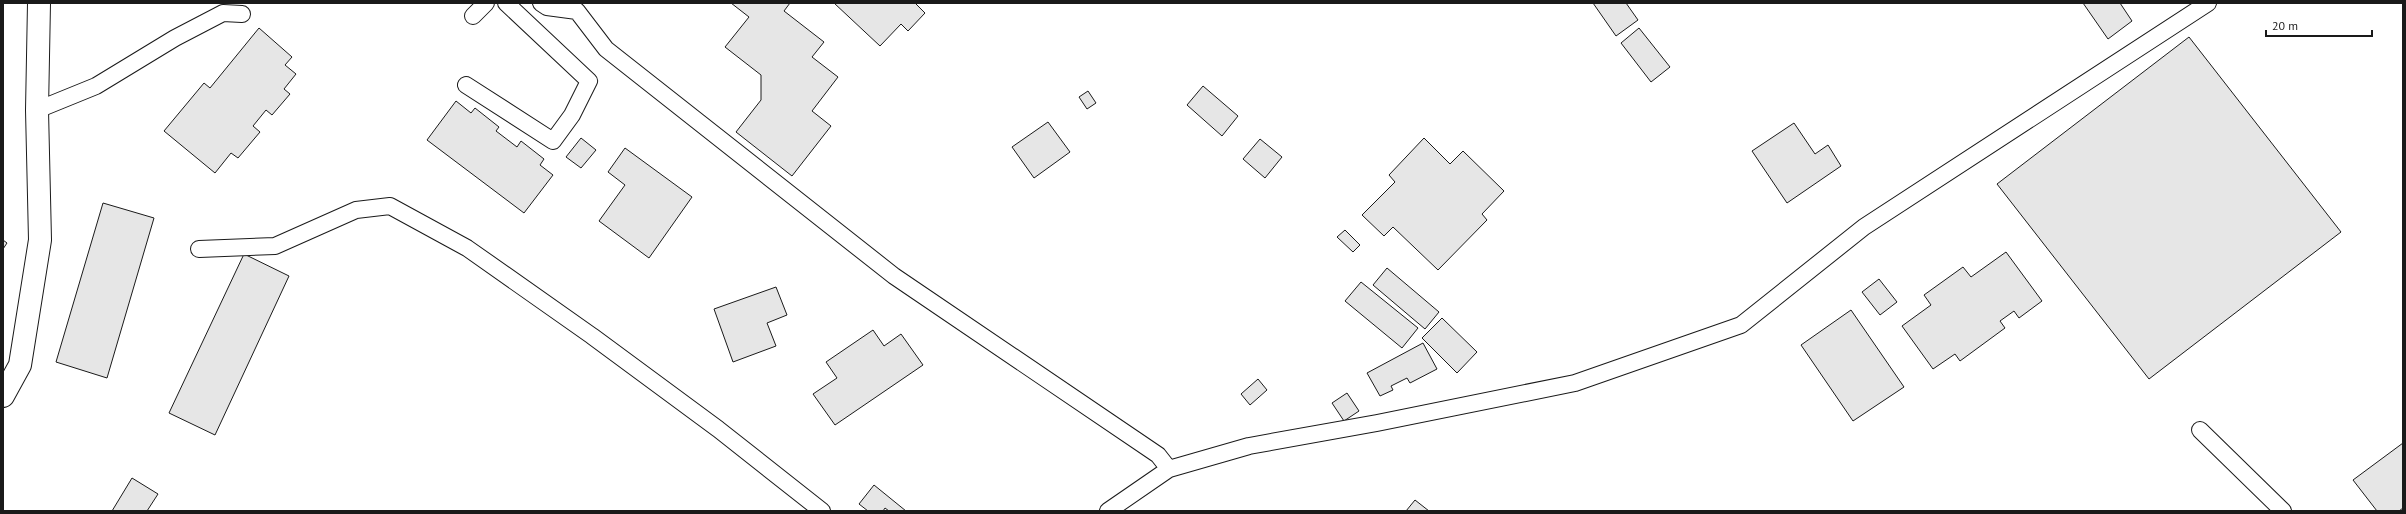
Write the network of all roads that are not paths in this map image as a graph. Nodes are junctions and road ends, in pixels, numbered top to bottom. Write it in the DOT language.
graph roads {
  1 [pos="39,3"];
  2 [pos="486,3"];
  3 [pos="506,3"];
  4 [pos="541,3"];
  5 [pos="2208,3"];
  6 [pos="574,7"];
  7 [pos="242,14"];
  8 [pos="473,16"];
  9 [pos="466,85"];
  10 [pos="37,110"];
  11 [pos="199,249"];
  12 [pos="3,396"];
  13 [pos="2200,430"];
  14 [pos="1169,469"];
  15 [pos="822,511"];
  16 [pos="1108,511"];
  17 [pos="2283,511"];
  1 -- 10 [label="street"];
  2 -- 8 [label="lane"];
  3 -- 9 [label="lane"];
  4 -- 6 [label="lane"];
  5 -- 14 [label="lane"];
  6 -- 14 [label="lane"];
  7 -- 10 [label="lane"];
  10 -- 12 [label="street"];
  11 -- 15 [label="lane"];
  13 -- 17 [label="lane"];
  14 -- 16 [label="lane"];
}
